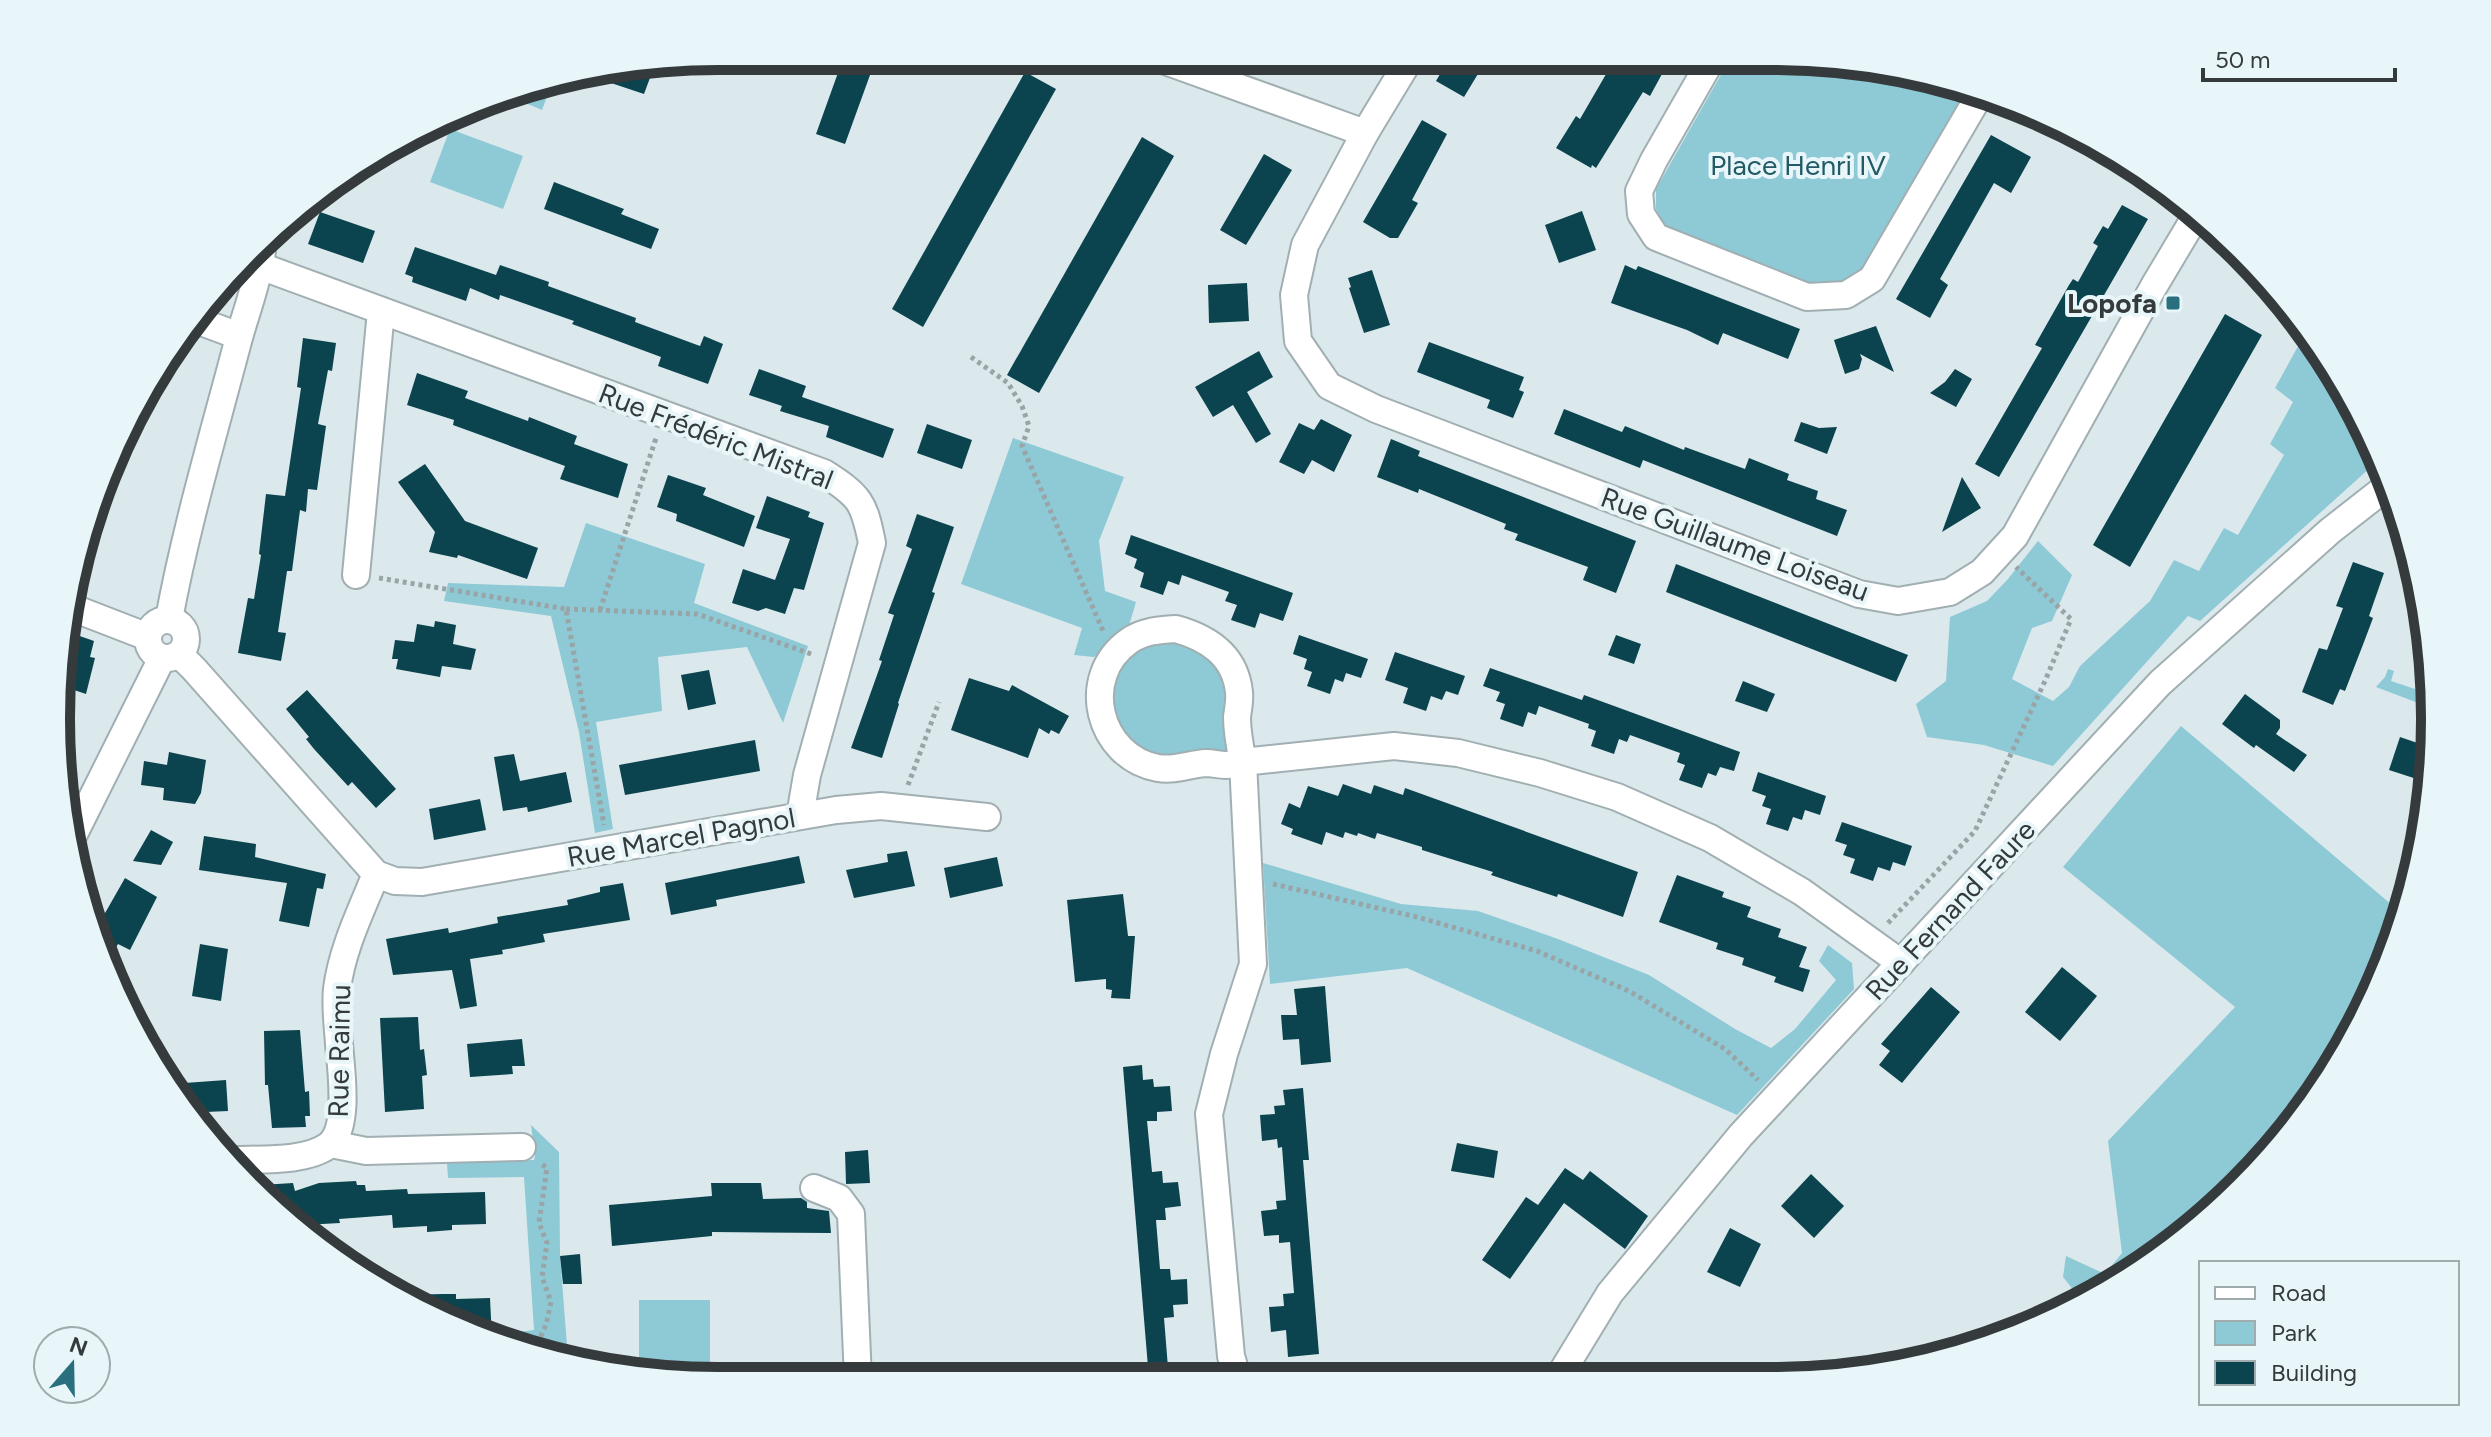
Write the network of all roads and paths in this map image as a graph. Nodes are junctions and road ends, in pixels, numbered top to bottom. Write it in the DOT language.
graph roads {
  1 [pos="1190,70"];
  2 [pos="1403,70"];
  3 [pos="1706,70"];
  4 [pos="1975,102"];
  5 [pos="1365,133"];
  6 [pos="2191,224"];
  7 [pos="261,258"];
  8 [pos="261,259"];
  9 [pos="381,311"];
  10 [pos="205,323"];
  11 [pos="239,336"];
  12 [pos="971,357"];
  13 [pos="664,415"];
  14 [pos="2380,492"];
  15 [pos="2001,551"];
  16 [pos="356,575"];
  17 [pos="566,609"];
  18 [pos="600,610"];
  19 [pos="79,611"];
  20 [pos="169,619"];
  21 [pos="163,650"];
  22 [pos="1114,655"];
  23 [pos="839,664"];
  24 [pos="939,702"];
  25 [pos="1243,762"];
  26 [pos="900,808"];
  27 [pos="800,816"];
  28 [pos="987,817"];
  29 [pos="79,824"];
  30 [pos="608,850"];
  31 [pos="376,874"];
  32 [pos="1249,878"];
  33 [pos="1871,941"];
  34 [pos="1901,963"];
  35 [pos="1775,1098"];
  36 [pos="331,1144"];
  37 [pos="522,1147"];
  38 [pos="244,1160"];
  39 [pos="814,1188"];
  40 [pos="538,1341"];
  41 [pos="857,1367"];
  42 [pos="1234,1367"];
  43 [pos="1565,1367"];
  1 -- 5 [label="street"];
  2 -- 5 [label="street"];
  3 -- 4 [label="street"];
  5 -- 15 [label="street, Rue Guillaume Loiseau"];
  6 -- 15 [label="street, Rue Guillaume Loiseau"];
  7 -- 9 [label="street, Rue Frédéric Mistral"];
  8 -- 11 [label="street"];
  9 -- 13 [label="street, Rue Frédéric Mistral"];
  9 -- 16 [label="street"];
  10 -- 11 [label="street"];
  11 -- 20 [label="street"];
  12 -- 22 [label="path"];
  13 -- 18 [label="path"];
  13 -- 23 [label="street, Rue Frédéric Mistral"];
  14 -- 34 [label="street, Rue Fernand Faure"];
  15 -- 33 [label="path"];
  16 -- 17 [label="path"];
  17 -- 18 [label="path"];
  17 -- 30 [label="path"];
  18 -- 23 [label="path"];
  19 -- 21 [label="street"];
  20 -- 21 [label="street"];
  20 -- 21 [label="street"];
  21 -- 29 [label="street"];
  21 -- 31 [label="street"];
  22 -- 25 [label="street"];
  22 -- 25 [label="street"];
  23 -- 27 [label="street, Rue Frédéric Mistral"];
  24 -- 26 [label="path"];
  25 -- 32 [label="street"];
  25 -- 33 [label="street"];
  26 -- 27 [label="street, Rue Marcel Pagnol"];
  26 -- 28 [label="street, Rue Marcel Pagnol"];
  27 -- 30 [label="street, Rue Marcel Pagnol"];
  30 -- 31 [label="street, Rue Marcel Pagnol"];
  31 -- 36 [label="street, Rue Raimu"];
  32 -- 35 [label="path"];
  32 -- 42 [label="street"];
  33 -- 34 [label="street"];
  34 -- 35 [label="street, Rue Fernand Faure"];
  35 -- 43 [label="street, Rue Fernand Faure"];
  36 -- 37 [label="street"];
  36 -- 38 [label="street, Rue Raimu"];
  37 -- 40 [label="path"];
  39 -- 41 [label="street"];
}
